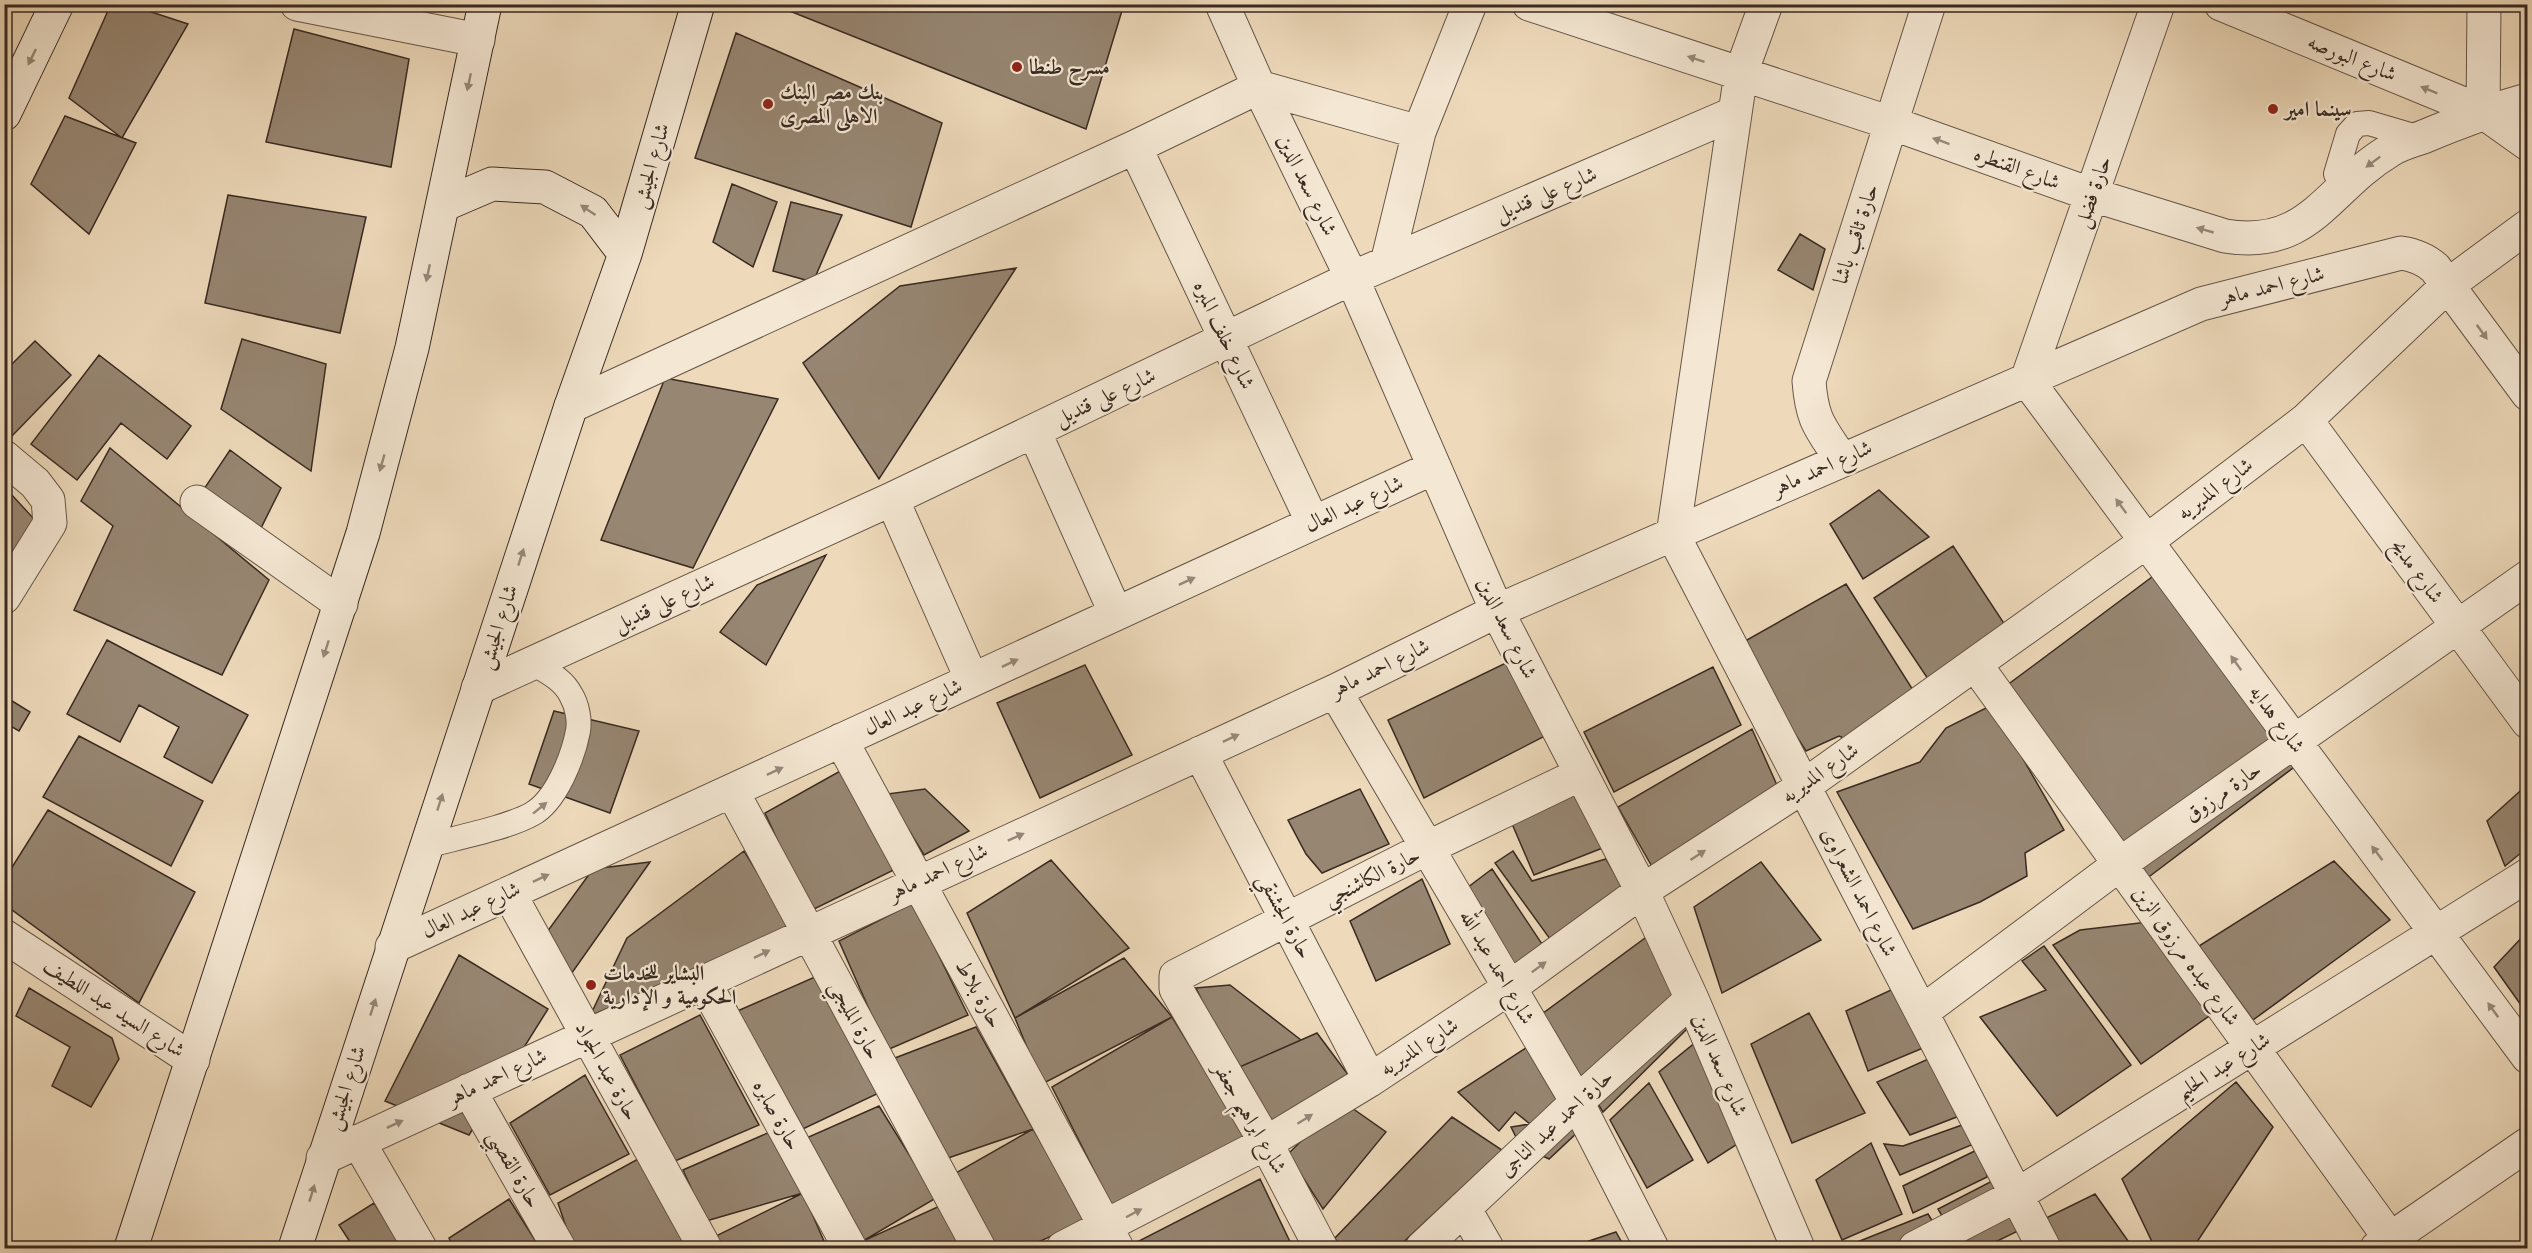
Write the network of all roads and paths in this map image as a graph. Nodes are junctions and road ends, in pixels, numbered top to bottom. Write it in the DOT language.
graph roads {
  1 [pos="297,4"];
  2 [pos="485,4"];
  3 [pos="698,4"];
  4 [pos="1222,4"];
  5 [pos="1470,4"];
  6 [pos="1528,4"];
  7 [pos="1766,4"];
  8 [pos="1929,4"];
  9 [pos="2158,4"];
  10 [pos="2221,4"];
  11 [pos="2484,4"];
  12 [pos="56,5"];
  13 [pos="478,40"];
  14 [pos="1742,73"];
  15 [pos="1259,87"];
  16 [pos="2528,100"];
  17 [pos="2483,112"];
  18 [pos="1735,113"];
  19 [pos="4,114"];
  20 [pos="1891,123"];
  21 [pos="1419,132"];
  22 [pos="2420,138"];
  23 [pos="2528,144"];
  24 [pos="1135,147"];
  25 [pos="2336,174"];
  26 [pos="2093,195"];
  27 [pos="443,205"];
  28 [pos="2528,226"];
  29 [pos="626,254"];
  30 [pos="1387,263"];
  31 [pos="1352,278"];
  32 [pos="2448,285"];
  33 [pos="1226,340"];
  34 [pos="2027,380"];
  35 [pos="2528,394"];
  36 [pos="570,406"];
  37 [pos="2306,420"];
  38 [pos="1034,431"];
  39 [pos="4,457"];
  40 [pos="1842,459"];
  41 [pos="1433,468"];
  42 [pos="892,499"];
  43 [pos="197,502"];
  44 [pos="1313,523"];
  45 [pos="1673,535"];
  46 [pos="2147,541"];
  47 [pos="2528,577"];
  48 [pos="4,597"];
  49 [pos="341,604"];
  50 [pos="1497,611"];
  51 [pos="1116,614"];
  52 [pos="2458,627"];
  53 [pos="533,663"];
  54 [pos="1975,664"];
  55 [pos="972,680"];
  56 [pos="478,688"];
  57 [pos="1335,691"];
  58 [pos="2528,722"];
  59 [pos="841,740"];
  60 [pos="2294,742"];
  61 [pos="1200,753"];
  62 [pos="1581,774"];
  63 [pos="1804,786"];
  64 [pos="732,791"];
  65 [pos="426,846"];
  66 [pos="1427,848"];
  67 [pos="2120,864"];
  68 [pos="2528,875"];
  69 [pos="917,882"];
  70 [pos="1642,891"];
  71 [pos="509,893"];
  72 [pos="1287,920"];
  73 [pos="808,932"];
  74 [pos="2436,933"];
  75 [pos="4,936"];
  76 [pos="393,947"];
  77 [pos="704,982"];
  78 [pos="1509,988"];
  79 [pos="1176,989"];
  80 [pos="1692,999"];
  81 [pos="1922,1012"];
  82 [pos="588,1035"];
  83 [pos="2252,1047"];
  84 [pos="2528,1058"];
  85 [pos="193,1060"];
  86 [pos="1370,1080"];
  87 [pos="468,1090"];
  88 [pos="1577,1102"];
  89 [pos="358,1141"];
  90 [pos="1266,1143"];
  91 [pos="2528,1144"];
  92 [pos="323,1158"];
  93 [pos="2017,1195"];
  94 [pos="1464,1208"];
  95 [pos="1112,1238"];
  96 [pos="2388,1245"];
  97 [pos="131,1248"];
  98 [pos="295,1248"];
  99 [pos="420,1248"];
  100 [pos="559,1248"];
  101 [pos="705,1248"];
  102 [pos="850,1248"];
  103 [pos="979,1248"];
  104 [pos="1063,1248"];
  105 [pos="1321,1248"];
  106 [pos="1422,1248"];
  107 [pos="1487,1248"];
  108 [pos="1652,1248"];
  109 [pos="1798,1248"];
  110 [pos="1915,1248"];
  111 [pos="2044,1248"];
  1 -- 13 [label="street"];
  2 -- 13 [label="street"];
  3 -- 29 [label="street, شارع الجيش"];
  4 -- 15 [label="street, شارع سعد الدين"];
  5 -- 21 [label="street"];
  14 -- 6 [label="street, شارع القنطره, one-way"];
  7 -- 14 [label="street"];
  8 -- 20 [label="street, حارة ثاقب باشا"];
  9 -- 26 [label="street, حارة فضل"];
  17 -- 10 [label="street, شارع البورصه, one-way"];
  11 -- 17 [label="street"];
  12 -- 19 [label="street, one-way"];
  13 -- 27 [label="street, one-way"];
  14 -- 18 [label="street"];
  14 -- 20 [label="street, شارع القنطره"];
  15 -- 21 [label="street"];
  15 -- 24 [label="street"];
  15 -- 31 [label="street, شارع سعد الدين"];
  16 -- 17 [label="street"];
  17 -- 22 [label="street, شارع القنطره"];
  17 -- 23 [label="street, شارع البورصه"];
  18 -- 30 [label="street, شارع على قنديل"];
  18 -- 45 [label="street"];
  26 -- 20 [label="street, شارع القنطره, one-way"];
  20 -- 40 [label="street, حارة ثاقب باشا"];
  21 -- 30 [label="street"];
  22 -- 25 [label="lane"];
  22 -- 26 [label="street, شارع القنطره, one-way"];
  24 -- 33 [label="street, شارع خلف المبره"];
  24 -- 36 [label="street"];
  26 -- 34 [label="street, حارة فضل"];
  29 -- 27 [label="street, one-way"];
  27 -- 49 [label="street, one-way"];
  28 -- 32 [label="street, شارع المديريه"];
  29 -- 36 [label="street, شارع الجيش"];
  30 -- 31 [label="street, شارع على قنديل"];
  31 -- 33 [label="street, شارع على قنديل"];
  31 -- 41 [label="street, شارع سعد الدين"];
  32 -- 34 [label="street, شارع احمد ماهر"];
  32 -- 35 [label="street, شارع احمد ماهر, one-way"];
  32 -- 37 [label="street, شارع المديريه"];
  33 -- 38 [label="street, شارع على قنديل"];
  33 -- 44 [label="street, شارع خلف المبره"];
  34 -- 40 [label="street, شارع احمد ماهر"];
  46 -- 34 [label="street, شارع هدايه, one-way"];
  56 -- 36 [label="street, شارع الجيش, one-way"];
  37 -- 46 [label="street, شارع المديريه"];
  37 -- 52 [label="street, شارع مديح"];
  38 -- 42 [label="street, شارع على قنديل"];
  38 -- 51 [label="street"];
  39 -- 48 [label="street"];
  40 -- 45 [label="street, شارع احمد ماهر"];
  41 -- 44 [label="street, شارع عبد العال"];
  41 -- 50 [label="street, شارع سعد الدين"];
  42 -- 53 [label="street, شارع على قنديل"];
  42 -- 55 [label="street"];
  43 -- 49 [label="street"];
  51 -- 44 [label="street, شارع عبد العال, one-way"];
  45 -- 50 [label="street, شارع احمد ماهر"];
  45 -- 63 [label="street, شارع احمد الشعراوى"];
  46 -- 54 [label="street, شارع المديريه"];
  60 -- 46 [label="street, شارع هدايه, one-way"];
  47 -- 52 [label="street, حارة مرزوق"];
  49 -- 85 [label="street, one-way"];
  50 -- 57 [label="street, شارع احمد ماهر"];
  50 -- 62 [label="street, شارع سعد الدين"];
  55 -- 51 [label="street, شارع عبد العال, one-way"];
  52 -- 58 [label="street, شارع مديح"];
  52 -- 60 [label="street, حارة مرزوق"];
  53 -- 56 [label="street, شارع على قنديل"];
  65 -- 53 [label="lane, one-way"];
  54 -- 63 [label="street, شارع المديريه"];
  54 -- 67 [label="street, شارع عبده مرزوق الزين"];
  55 -- 59 [label="street, شارع عبد العال"];
  65 -- 56 [label="street, شارع الجيش, one-way"];
  61 -- 57 [label="street, شارع احمد ماهر, one-way"];
  57 -- 66 [label="street, شارع احمد عبد الله"];
  64 -- 59 [label="street, شارع عبد العال, one-way"];
  59 -- 69 [label="street, حارة بلاط"];
  60 -- 67 [label="street, حارة مرزوق"];
  74 -- 60 [label="street, شارع هدايه, one-way"];
  69 -- 61 [label="street, شارع احمد ماهر, one-way"];
  61 -- 72 [label="street, حارة الجشنقي"];
  62 -- 66 [label="street, حارة الكاشنجي"];
  62 -- 70 [label="street, شارع سعد الدين"];
  70 -- 63 [label="street, شارع المديريه, one-way"];
  63 -- 81 [label="street, شارع احمد الشعراوى"];
  71 -- 64 [label="street, شارع عبد العال, one-way"];
  64 -- 73 [label="street, حارة المليجي"];
  65 -- 76 [label="street, شارع الجيش"];
  66 -- 72 [label="street, حارة الكاشنجي"];
  66 -- 78 [label="street, شارع احمد عبد الله"];
  67 -- 81 [label="street, حارة مرزوق"];
  67 -- 83 [label="street, شارع عبده مرزوق الزين"];
  68 -- 74 [label="street, شارع عبد الحليم"];
  69 -- 73 [label="street, شارع احمد ماهر"];
  69 -- 95 [label="street, حارة بلاط"];
  78 -- 70 [label="street, شارع المديريه, one-way"];
  70 -- 80 [label="street, شارع سعد الدين"];
  71 -- 76 [label="street, شارع عبد العال"];
  71 -- 82 [label="street, حارة عبد الجواد"];
  72 -- 79 [label="street, حارة الكاشنجي"];
  72 -- 86 [label="street, حارة الجشنقي"];
  77 -- 73 [label="street, شارع احمد ماهر, one-way"];
  73 -- 103 [label="street, حارة المليجي"];
  74 -- 83 [label="street, شارع عبد الحليم"];
  84 -- 74 [label="street, شارع هدايه, one-way"];
  75 -- 85 [label="street, شارع السيد عبد اللطيف"];
  92 -- 76 [label="street, شارع الجيش, one-way"];
  77 -- 82 [label="street, شارع احمد ماهر"];
  77 -- 102 [label="street, حارة صابره"];
  78 -- 86 [label="street, شارع المديريه"];
  78 -- 88 [label="street, شارع احمد عبد الله"];
  79 -- 90 [label="street, شارع ابراهيم جعفر"];
  80 -- 88 [label="street, حارة احمد عبد الناجى"];
  80 -- 109 [label="street, شارع سعد الدين"];
  81 -- 93 [label="street, شارع احمد الشعراوى"];
  82 -- 87 [label="street, شارع احمد ماهر"];
  82 -- 101 [label="street, حارة عبد الجواد"];
  83 -- 93 [label="street, شارع عبد الحليم"];
  83 -- 96 [label="street, شارع عبده مرزوق الزين"];
  85 -- 97 [label="street"];
  90 -- 86 [label="street, شارع المديريه, one-way"];
  89 -- 87 [label="street, شارع احمد ماهر, one-way"];
  87 -- 100 [label="street, حارة القصبي"];
  88 -- 94 [label="street, حارة احمد عبد الناجى"];
  88 -- 108 [label="street, شارع احمد عبد الله"];
  89 -- 92 [label="street, شارع احمد ماهر"];
  89 -- 99 [label="street"];
  95 -- 90 [label="street, شارع المديريه, one-way"];
  90 -- 105 [label="street, شارع ابراهيم جعفر"];
  91 -- 96 [label="street"];
  98 -- 92 [label="street, شارع الجيش, one-way"];
  93 -- 110 [label="street, شارع عبد الحليم"];
  93 -- 111 [label="street, شارع احمد الشعراوى"];
  94 -- 106 [label="street, حارة احمد عبد الناجى"];
  94 -- 107 [label="street"];
  95 -- 104 [label="street, شارع المديريه"];
}
